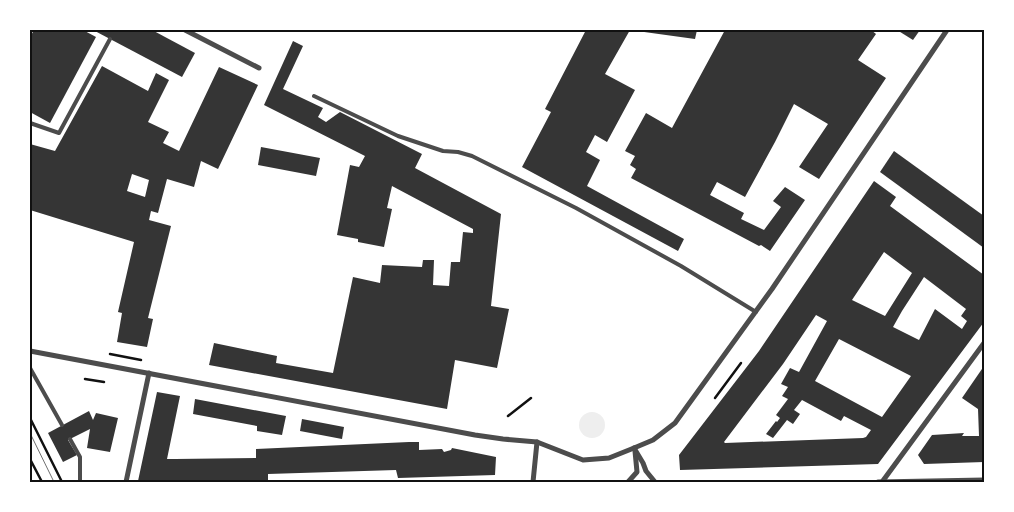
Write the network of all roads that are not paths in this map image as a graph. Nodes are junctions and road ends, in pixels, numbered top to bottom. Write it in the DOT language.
graph roads {
  1 [pos="185,30"];
  2 [pos="947,30"];
  3 [pos="110,39"];
  4 [pos="259,68"];
  5 [pos="314,96"];
  6 [pos="30,123"];
  7 [pos="756,312"];
  8 [pos="984,343"];
  9 [pos="30,351"];
  10 [pos="30,368"];
  11 [pos="149,373"];
  12 [pos="62,425"];
  13 [pos="70,439"];
  14 [pos="537,442"];
  15 [pos="634,448"];
  16 [pos="984,480"];
  17 [pos="80,482"];
  18 [pos="126,482"];
  19 [pos="533,482"];
  20 [pos="628,482"];
  21 [pos="655,482"];
  22 [pos="878,482"];
  23 [pos="882,482"];
  1 -- 4 [label="street"];
  2 -- 7 [label="street"];
  3 -- 6 [label="lane"];
  5 -- 7 [label="lane"];
  7 -- 15 [label="street"];
  8 -- 23 [label="street"];
  9 -- 11 [label="street"];
  10 -- 12 [label="lane"];
  11 -- 14 [label="street"];
  11 -- 18 [label="street"];
  13 -- 17 [label="lane"];
  14 -- 15 [label="street"];
  14 -- 19 [label="street"];
  15 -- 20 [label="street"];
  15 -- 21 [label="street"];
  16 -- 23 [label="street"];
  22 -- 23 [label="street"];
}
